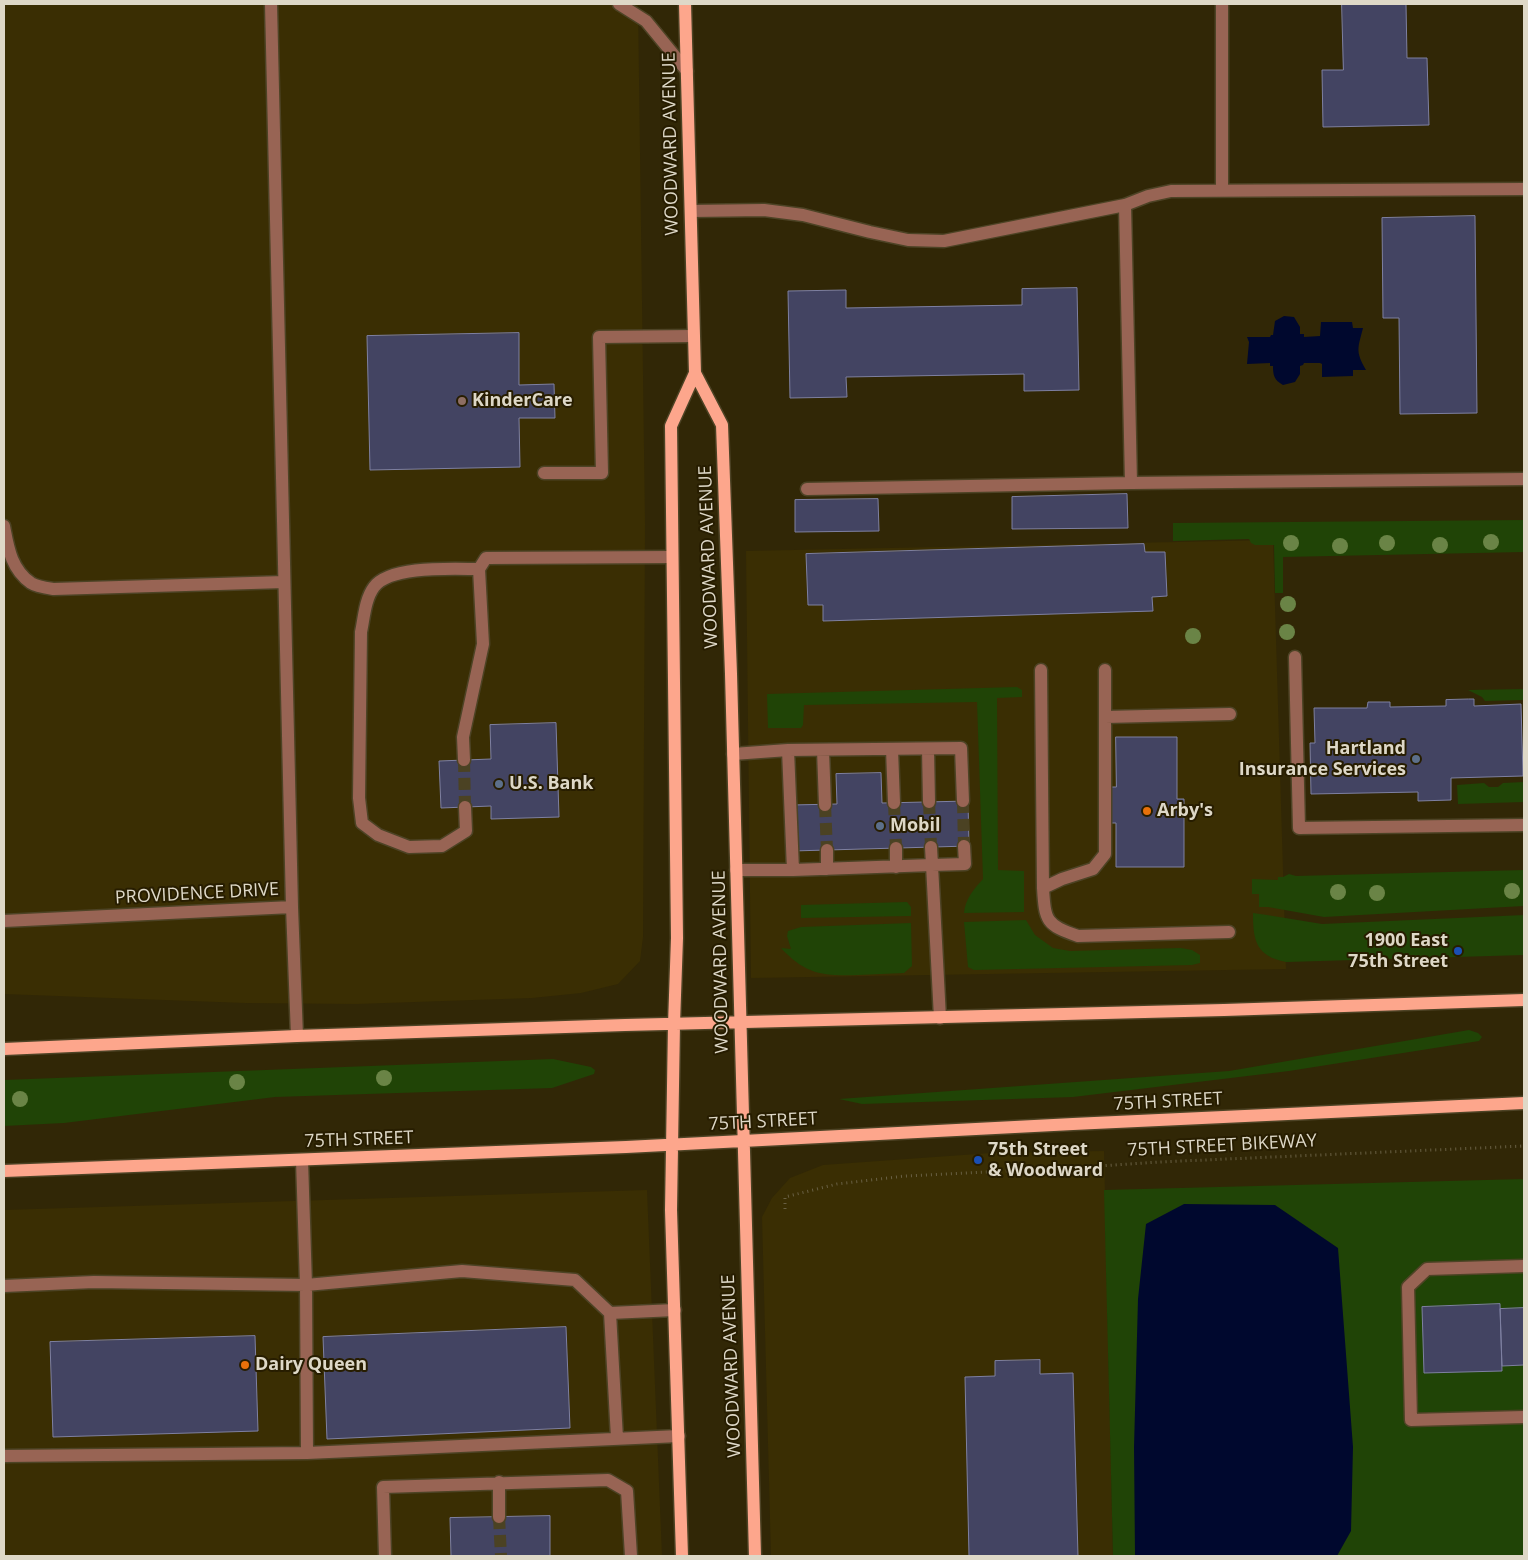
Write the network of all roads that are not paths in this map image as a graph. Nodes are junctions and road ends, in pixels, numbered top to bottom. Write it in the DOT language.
graph roads {
  1 [pos="271,4"];
  2 [pos="620,4"];
  3 [pos="686,4"];
  4 [pos="1222,4"];
  5 [pos="687,71"];
  6 [pos="1524,189"];
  7 [pos="1222,190"];
  8 [pos="1125,206"];
  9 [pos="691,211"];
  10 [pos="693,336"];
  11 [pos="694,373"];
  12 [pos="544,474"];
  13 [pos="1524,479"];
  14 [pos="1131,483"];
  15 [pos="807,489"];
  16 [pos="4,526"];
  17 [pos="672,557"];
  18 [pos="479,569"];
  19 [pos="284,582"];
  20 [pos="1295,657"];
  21 [pos="1041,670"];
  22 [pos="1104,670"];
  23 [pos="1230,714"];
  24 [pos="1105,717"];
  25 [pos="892,749"];
  26 [pos="928,749"];
  27 [pos="788,750"];
  28 [pos="822,750"];
  29 [pos="733,754"];
  30 [pos="464,760"];
  31 [pos="963,801"];
  32 [pos="929,802"];
  33 [pos="894,803"];
  34 [pos="825,805"];
  35 [pos="465,807"];
  36 [pos="1524,825"];
  37 [pos="964,846"];
  38 [pos="931,847"];
  39 [pos="896,848"];
  40 [pos="827,850"];
  41 [pos="932,865"];
  42 [pos="896,867"];
  43 [pos="827,869"];
  44 [pos="736,870"];
  45 [pos="793,870"];
  46 [pos="1043,888"];
  47 [pos="292,907"];
  48 [pos="4,921"];
  49 [pos="1229,932"];
  50 [pos="1524,1000"];
  51 [pos="940,1018"];
  52 [pos="740,1023"];
  53 [pos="674,1024"];
  54 [pos="297,1036"];
  55 [pos="4,1049"];
  56 [pos="1524,1104"];
  57 [pos="743,1140"];
  58 [pos="672,1144"];
  59 [pos="302,1160"];
  60 [pos="4,1171"];
  61 [pos="1524,1266"];
  62 [pos="306,1285"];
  63 [pos="4,1286"];
  64 [pos="675,1310"];
  65 [pos="610,1313"];
  66 [pos="1524,1417"];
  67 [pos="679,1436"];
  68 [pos="617,1438"];
  69 [pos="307,1453"];
  70 [pos="4,1456"];
  71 [pos="498,1482"];
  72 [pos="499,1517"];
  73 [pos="385,1556"];
  74 [pos="631,1556"];
  75 [pos="682,1556"];
  76 [pos="755,1556"];
  1 -- 19 [label="street"];
  2 -- 5 [label="street"];
  3 -- 5 [label="main road, WOODWARD AVENUE"];
  4 -- 7 [label="street"];
  5 -- 9 [label="main road, WOODWARD AVENUE"];
  6 -- 7 [label="street"];
  7 -- 8 [label="street"];
  8 -- 9 [label="street"];
  8 -- 14 [label="street"];
  9 -- 10 [label="main road, WOODWARD AVENUE"];
  10 -- 11 [label="main road, WOODWARD AVENUE"];
  10 -- 12 [label="street"];
  11 -- 17 [label="main road, WOODWARD AVENUE"];
  11 -- 29 [label="main road, WOODWARD AVENUE"];
  13 -- 14 [label="street"];
  14 -- 15 [label="street"];
  16 -- 19 [label="street"];
  17 -- 18 [label="street"];
  17 -- 53 [label="main road, WOODWARD AVENUE"];
  18 -- 30 [label="street"];
  18 -- 35 [label="street"];
  19 -- 47 [label="street"];
  20 -- 36 [label="street"];
  21 -- 46 [label="street"];
  22 -- 24 [label="street"];
  23 -- 24 [label="street"];
  24 -- 46 [label="street"];
  25 -- 26 [label="street"];
  25 -- 28 [label="street"];
  25 -- 33 [label="street"];
  26 -- 31 [label="street"];
  26 -- 32 [label="street"];
  27 -- 28 [label="street"];
  27 -- 29 [label="street"];
  27 -- 45 [label="street"];
  28 -- 34 [label="street"];
  29 -- 44 [label="main road, WOODWARD AVENUE"];
  37 -- 41 [label="street"];
  38 -- 41 [label="street"];
  39 -- 42 [label="street"];
  40 -- 43 [label="street"];
  41 -- 42 [label="street"];
  41 -- 51 [label="street"];
  42 -- 43 [label="street"];
  43 -- 45 [label="street"];
  44 -- 45 [label="street"];
  44 -- 52 [label="main road, WOODWARD AVENUE"];
  46 -- 49 [label="street"];
  47 -- 48 [label="street, PROVIDENCE DRIVE"];
  47 -- 54 [label="street, PROVIDENCE DRIVE"];
  50 -- 51 [label="main road"];
  51 -- 52 [label="main road"];
  52 -- 53 [label="main road"];
  52 -- 57 [label="main road, WOODWARD AVENUE"];
  53 -- 54 [label="main road"];
  53 -- 58 [label="main road, WOODWARD AVENUE"];
  54 -- 55 [label="main road"];
  56 -- 57 [label="main road, 75TH STREET"];
  57 -- 58 [label="main road, 75TH STREET"];
  57 -- 76 [label="main road, WOODWARD AVENUE"];
  58 -- 59 [label="main road, 75TH STREET"];
  58 -- 64 [label="main road, WOODWARD AVENUE"];
  59 -- 60 [label="main road, 75TH STREET"];
  59 -- 62 [label="street"];
  61 -- 66 [label="street"];
  62 -- 63 [label="street"];
  62 -- 65 [label="street"];
  62 -- 69 [label="street"];
  64 -- 65 [label="street"];
  64 -- 67 [label="main road, WOODWARD AVENUE"];
  65 -- 68 [label="street"];
  67 -- 68 [label="street"];
  67 -- 75 [label="main road, WOODWARD AVENUE"];
  68 -- 69 [label="street"];
  69 -- 70 [label="street"];
  71 -- 72 [label="street"];
  71 -- 73 [label="street"];
  71 -- 74 [label="street"];
}
